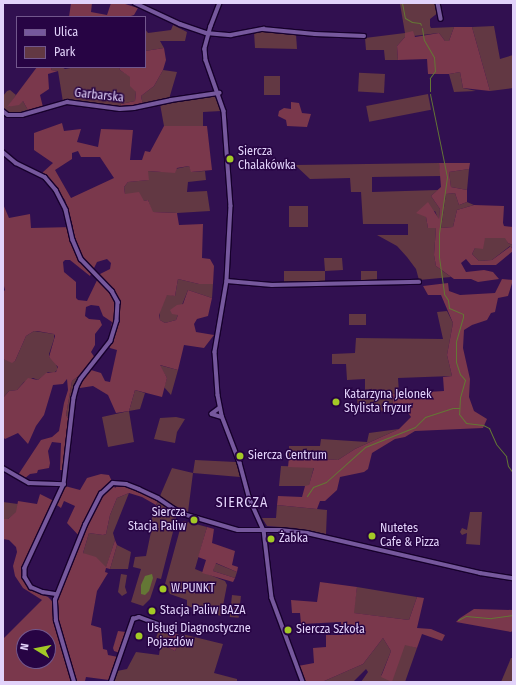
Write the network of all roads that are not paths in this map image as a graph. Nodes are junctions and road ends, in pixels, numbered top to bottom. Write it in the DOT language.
graph roads {
  1 [pos="136,3"];
  2 [pos="220,3"];
  3 [pos="438,3"];
  4 [pos="441,19"];
  5 [pos="208,33"];
  6 [pos="364,36"];
  7 [pos="219,93"];
  8 [pos="3,111"];
  9 [pos="3,152"];
  10 [pos="227,281"];
  11 [pos="419,282"];
  12 [pos="220,408"];
  13 [pos="222,417"];
  14 [pos="3,468"];
  15 [pos="64,484"];
  16 [pos="264,530"];
  17 [pos="513,578"];
  18 [pos="56,594"];
  19 [pos="161,625"];
  20 [pos="74,682"];
  21 [pos="111,682"];
  22 [pos="303,682"];
  1 -- 5 [label="street"];
  2 -- 5 [label="street"];
  3 -- 4 [label="street"];
  5 -- 6 [label="street"];
  5 -- 7 [label="street"];
  7 -- 8 [label="street, Garbarska"];
  7 -- 10 [label="street"];
  9 -- 15 [label="street"];
  10 -- 11 [label="street"];
  10 -- 12 [label="street"];
  12 -- 13 [label="street"];
  12 -- 13 [label="street"];
  13 -- 16 [label="street"];
  14 -- 15 [label="street"];
  15 -- 18 [label="street"];
  16 -- 17 [label="street"];
  16 -- 18 [label="street"];
  16 -- 22 [label="street"];
  18 -- 20 [label="street"];
  19 -- 21 [label="street"];
}
